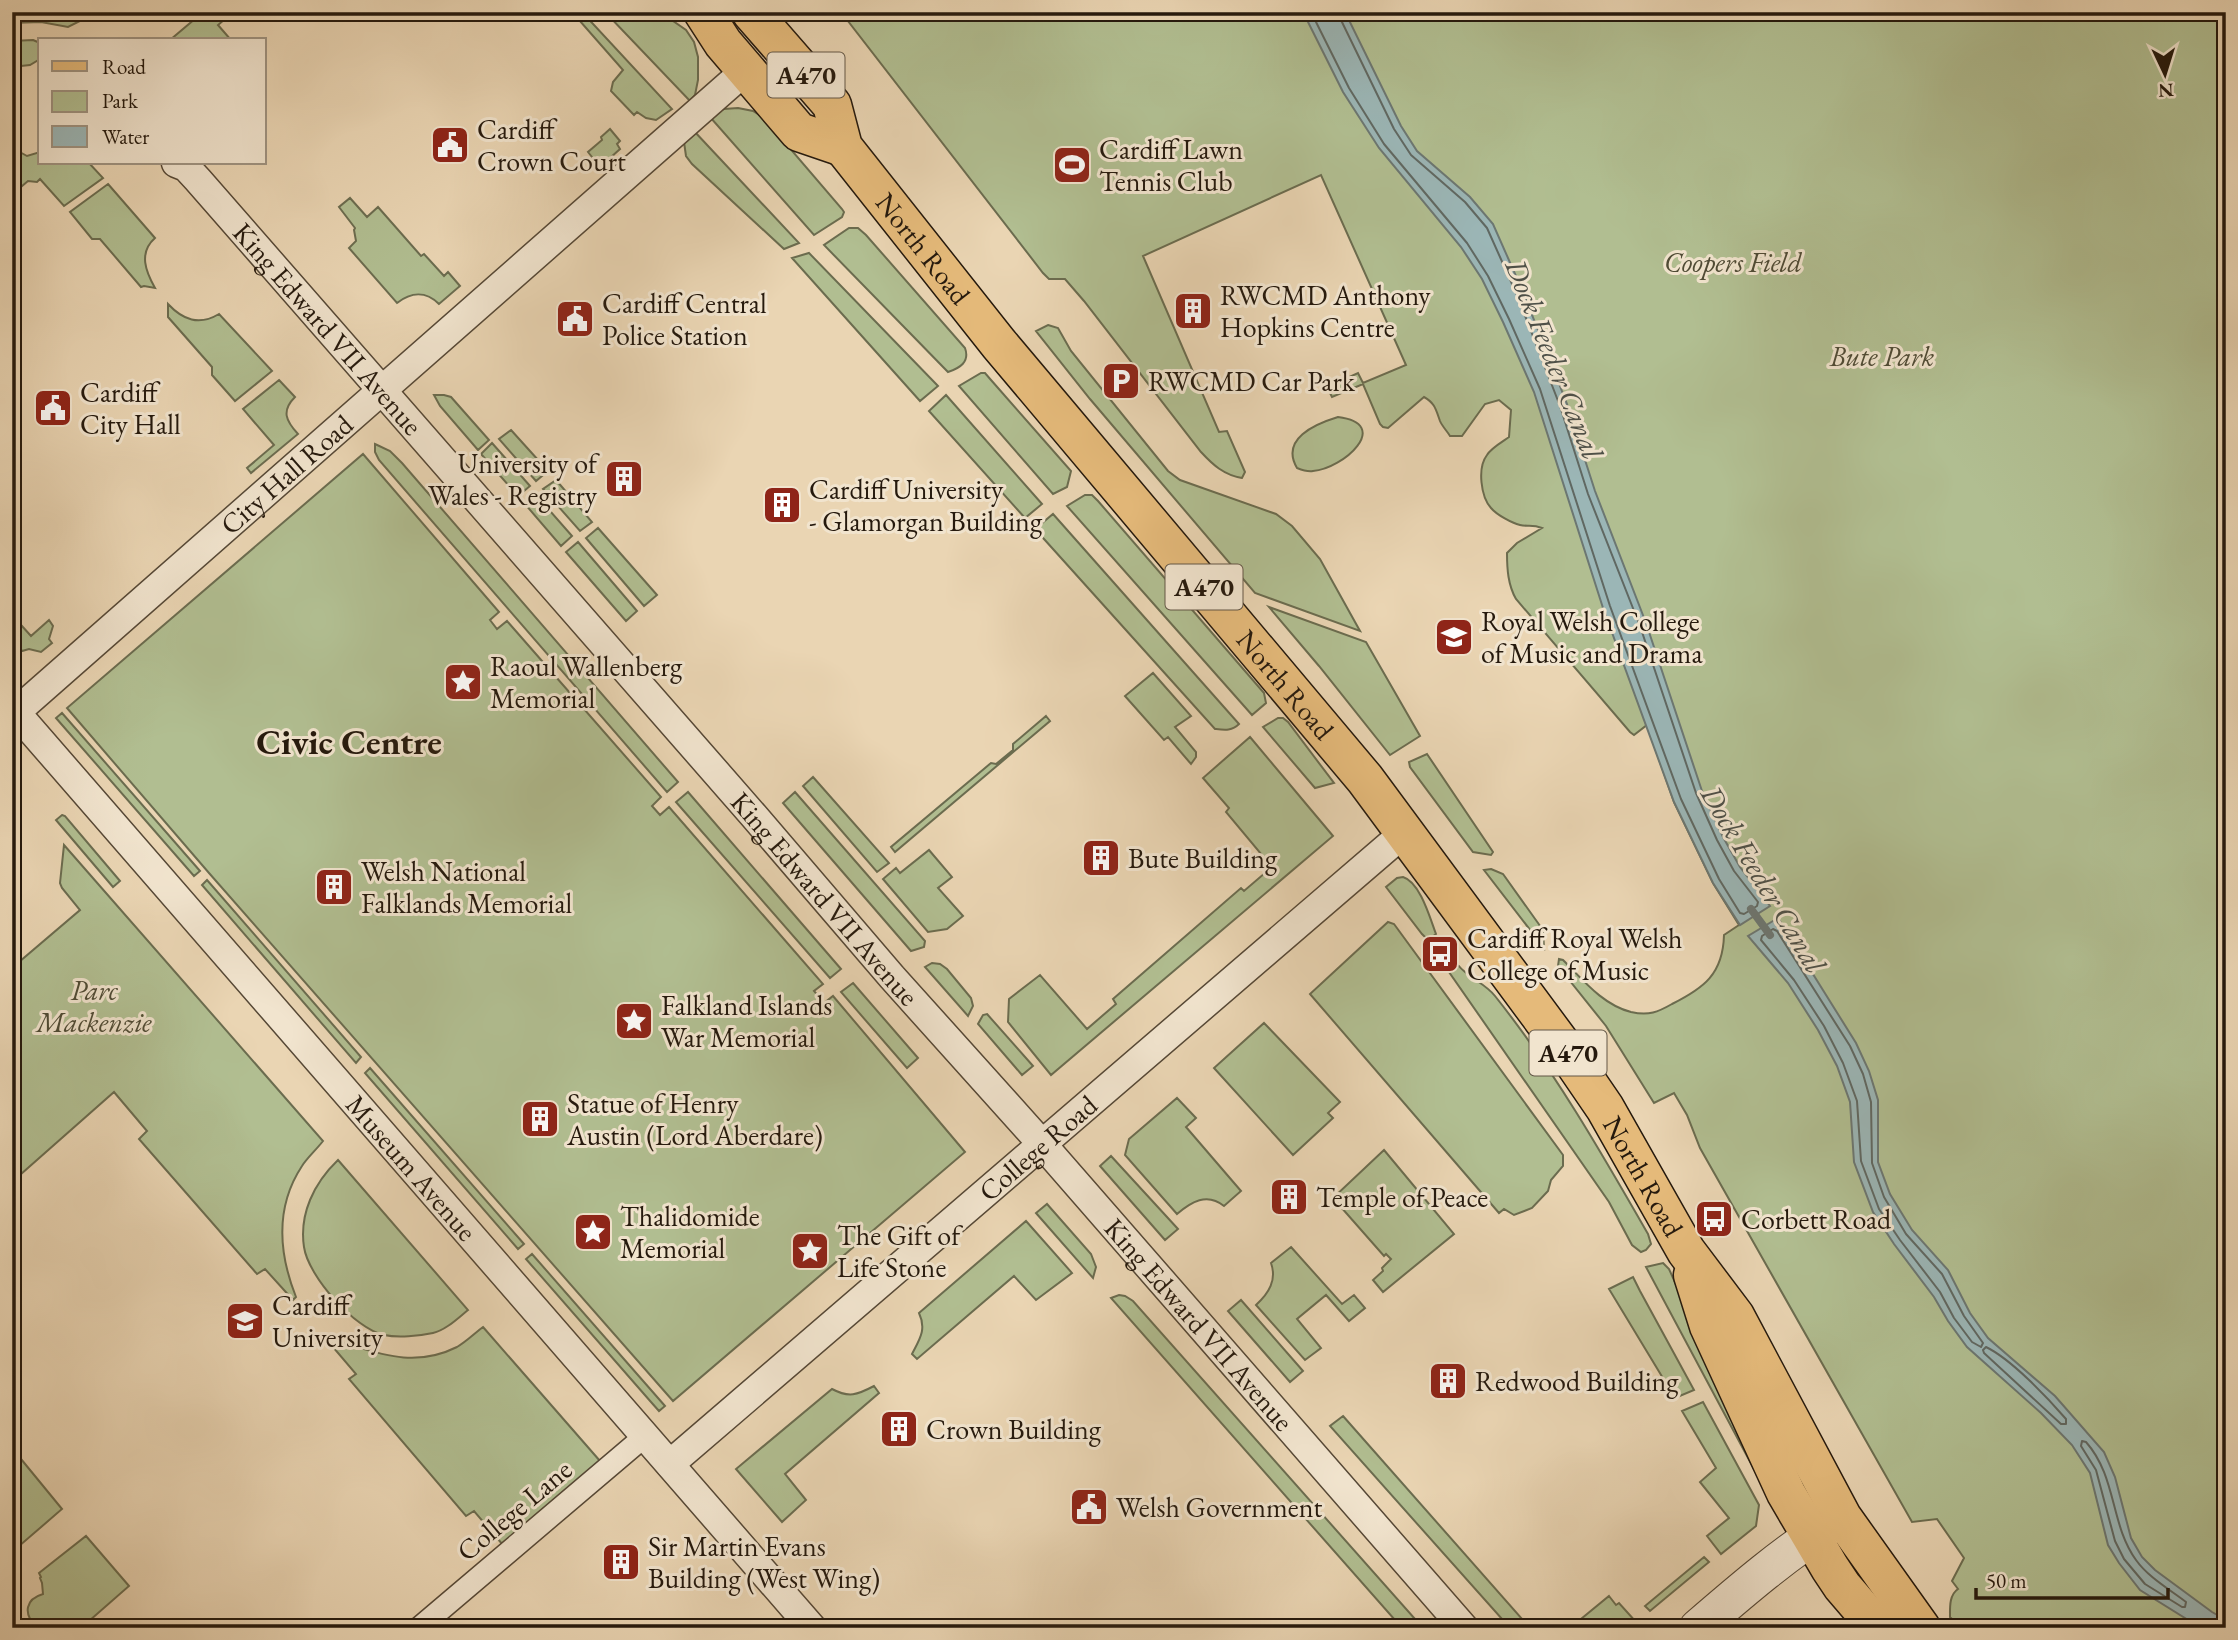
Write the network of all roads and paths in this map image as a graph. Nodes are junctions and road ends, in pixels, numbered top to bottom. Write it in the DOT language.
graph roads {
  1 [pos="703,12"];
  2 [pos="751,12"];
  3 [pos="746,69"];
  4 [pos="843,147"];
  5 [pos="183,164"];
  6 [pos="382,390"];
  7 [pos="14,710"];
  8 [pos="1405,832"];
  9 [pos="1042,1144"];
  10 [pos="645,1436"];
  11 [pos="670,1464"];
  12 [pos="1827,1526"];
  13 [pos="419,1628"];
  14 [pos="812,1628"];
  15 [pos="1464,1628"];
  16 [pos="1698,1628"];
  17 [pos="1878,1628"];
  18 [pos="1921,1628"];
  1 -- 3 [label="main road, A470"];
  2 -- 4 [label="main road, North Road / A470"];
  3 -- 4 [label="main road, A470"];
  3 -- 6 [label="street, City Hall Road"];
  4 -- 8 [label="main road, North Road / A470"];
  5 -- 6 [label="street, King Edward VII Avenue"];
  6 -- 7 [label="street, City Hall Road"];
  6 -- 9 [label="street, King Edward VII Avenue"];
  7 -- 10 [label="street, Museum Avenue"];
  8 -- 9 [label="street, College Road"];
  8 -- 12 [label="main road, North Road / A470"];
  9 -- 11 [label="street, College Road"];
  9 -- 15 [label="street, King Edward VII Avenue"];
  10 -- 11 [label="street, Museum Avenue"];
  10 -- 13 [label="street, College Lane"];
  11 -- 14 [label="street, Museum Avenue"];
  12 -- 16 [label="street"];
  12 -- 17 [label="main road, North Road / A470"];
  12 -- 18 [label="main road, North Road / A470"];
}
